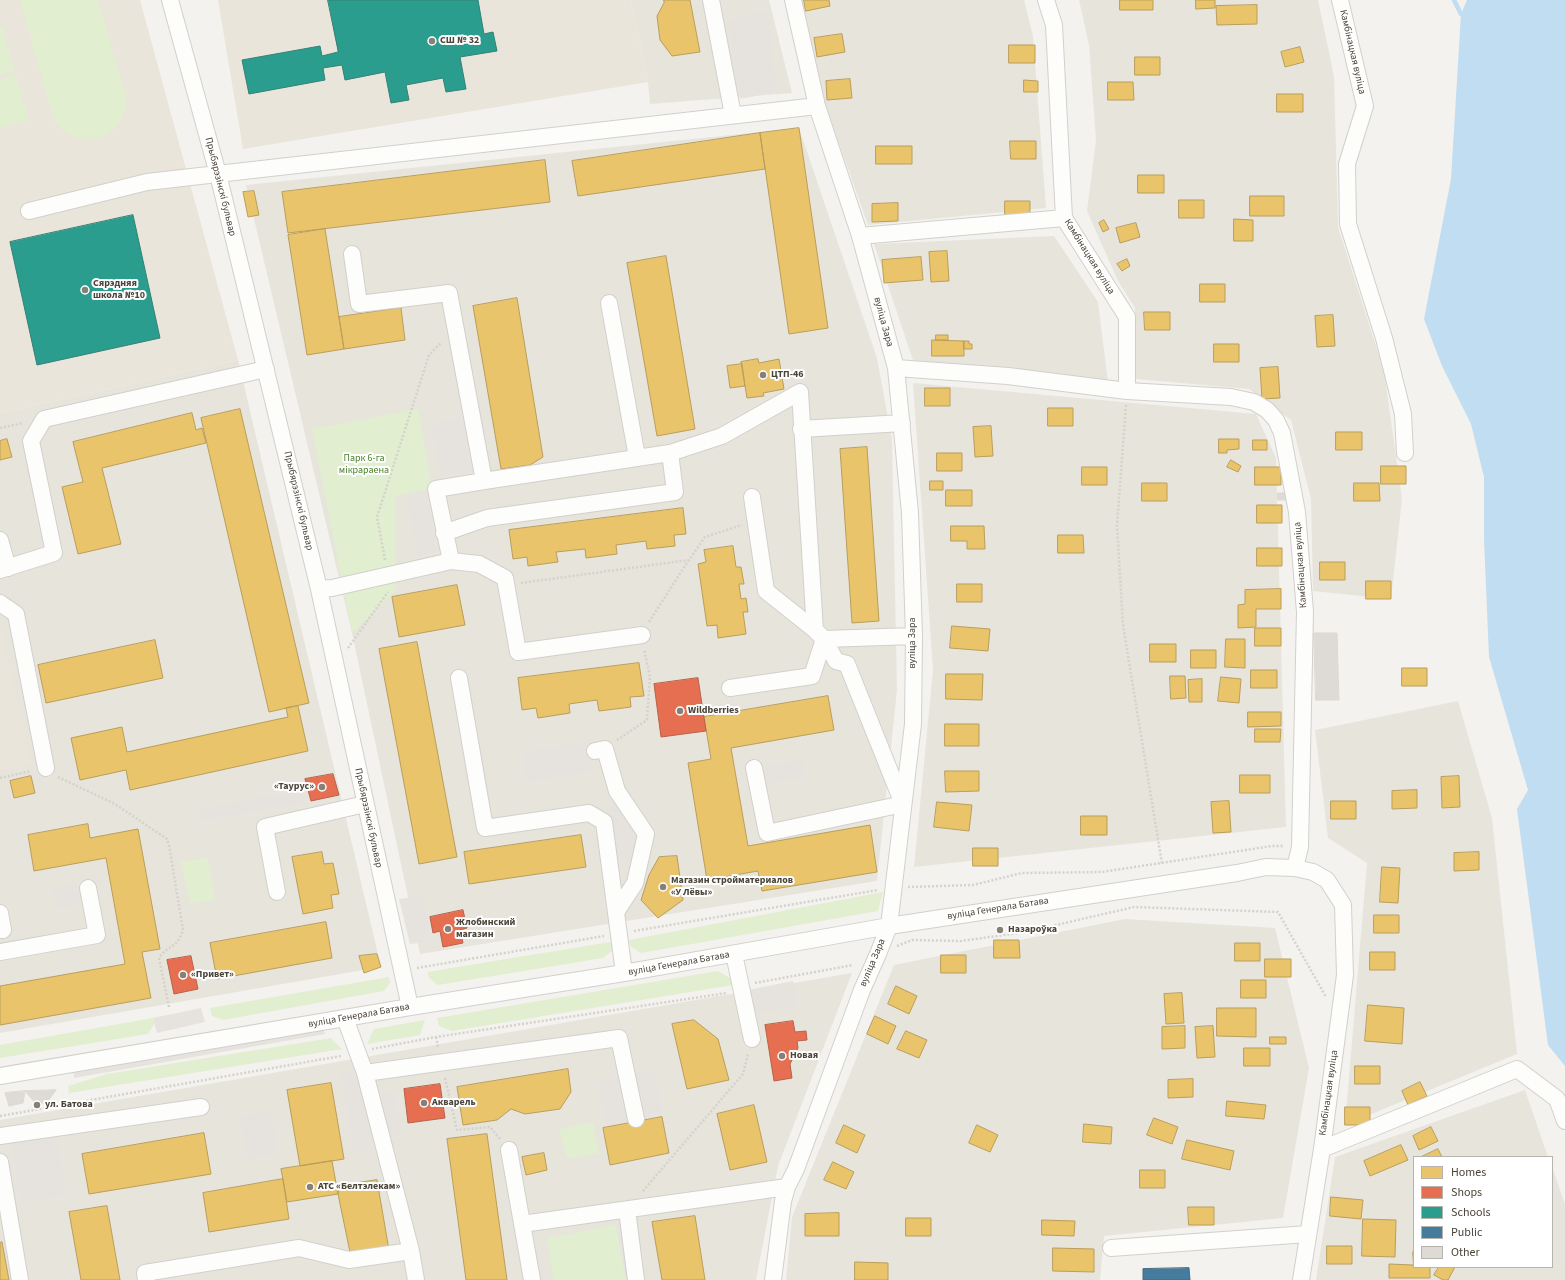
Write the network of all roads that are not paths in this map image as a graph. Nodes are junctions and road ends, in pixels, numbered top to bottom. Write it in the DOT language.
graph roads {
  1 [pos="170,0"];
  2 [pos="711,0"];
  3 [pos="793,0"];
  4 [pos="1046,0"];
  5 [pos="1340,0"];
  6 [pos="817,106"];
  7 [pos="733,115"];
  8 [pos="218,174"];
  9 [pos="29,211"];
  10 [pos="1064,218"];
  11 [pos="860,236"];
  12 [pos="352,254"];
  13 [pos="609,303"];
  14 [pos="896,368"];
  15 [pos="266,369"];
  16 [pos="1127,391"];
  17 [pos="902,423"];
  18 [pos="801,429"];
  19 [pos="670,452"];
  20 [pos="1406,453"];
  21 [pos="637,457"];
  22 [pos="484,481"];
  23 [pos="752,497"];
  24 [pos="444,533"];
  25 [pos="0,540"];
  26 [pos="451,561"];
  27 [pos="4,569"];
  28 [pos="319,589"];
  29 [pos="0,603"];
  30 [pos="642,635"];
  31 [pos="819,635"];
  32 [pos="914,636"];
  33 [pos="459,678"];
  34 [pos="730,688"];
  35 [pos="600,750"];
  36 [pos="46,768"];
  37 [pos="754,768"];
  38 [pos="365,804"];
  39 [pos="903,804"];
  40 [pos="1295,868"];
  41 [pos="88,888"];
  42 [pos="277,892"];
  43 [pos="1343,905"];
  44 [pos="616,912"];
  45 [pos="0,913"];
  46 [pos="889,926"];
  47 [pos="0,930"];
  48 [pos="0,952"];
  49 [pos="734,954"];
  50 [pos="624,973"];
  51 [pos="410,1007"];
  52 [pos="345,1018"];
  53 [pos="752,1039"];
  54 [pos="365,1073"];
  55 [pos="0,1076"];
  56 [pos="201,1107"];
  57 [pos="636,1119"];
  58 [pos="1565,1121"];
  59 [pos="0,1136"];
  60 [pos="1322,1149"];
  61 [pos="509,1150"];
  62 [pos="0,1162"];
  63 [pos="787,1187"];
  64 [pos="627,1210"];
  65 [pos="522,1224"];
  66 [pos="1308,1234"];
  67 [pos="1111,1248"];
  68 [pos="411,1251"];
  69 [pos="20,1280"];
  70 [pos="146,1280"];
  71 [pos="416,1280"];
  72 [pos="532,1280"];
  73 [pos="636,1280"];
  74 [pos="773,1280"];
  75 [pos="1301,1280"];
  1 -- 8 [label="street, Прыбярэзінскі бульвар"];
  2 -- 7 [label="street"];
  3 -- 6 [label="street, вуліца Зара"];
  4 -- 10 [label="street, Камбінацкая вуліца"];
  5 -- 20 [label="street, Камбінацкая вуліца"];
  6 -- 7 [label="street"];
  6 -- 11 [label="street, вуліца Зара"];
  7 -- 8 [label="street"];
  8 -- 9 [label="street"];
  8 -- 15 [label="street, Прыбярэзінскі бульвар"];
  10 -- 11 [label="street"];
  10 -- 16 [label="street, Камбінацкая вуліца"];
  11 -- 14 [label="street, вуліца Зара"];
  12 -- 22 [label="street"];
  13 -- 21 [label="street"];
  14 -- 16 [label="street, Камбінацкая вуліца"];
  14 -- 17 [label="street, вуліца Зара"];
  15 -- 27 [label="street"];
  15 -- 28 [label="street, Прыбярэзінскі бульвар"];
  16 -- 40 [label="street, Камбінацкая вуліца"];
  17 -- 18 [label="street"];
  17 -- 32 [label="street, вуліца Зара"];
  18 -- 19 [label="street"];
  18 -- 31 [label="street"];
  19 -- 21 [label="street"];
  19 -- 24 [label="street"];
  21 -- 22 [label="street"];
  22 -- 24 [label="street"];
  23 -- 31 [label="street"];
  24 -- 26 [label="street"];
  25 -- 27 [label="street"];
  26 -- 28 [label="street"];
  26 -- 30 [label="street"];
  28 -- 38 [label="street, Прыбярэзінскі бульвар"];
  29 -- 36 [label="street"];
  31 -- 32 [label="street"];
  31 -- 34 [label="street"];
  31 -- 39 [label="street"];
  32 -- 39 [label="street, вуліца Зара"];
  33 -- 44 [label="street"];
  35 -- 44 [label="street"];
  37 -- 39 [label="street"];
  38 -- 42 [label="street"];
  38 -- 51 [label="street, Прыбярэзінскі бульвар"];
  39 -- 46 [label="street, вуліца Зара"];
  40 -- 43 [label="street, вуліца Генерала Батава"];
  40 -- 46 [label="street, вуліца Генерала Батава"];
  41 -- 48 [label="street"];
  43 -- 60 [label="street, Камбінацкая вуліца"];
  44 -- 50 [label="street"];
  45 -- 47 [label="street"];
  46 -- 49 [label="street, вуліца Генерала Батава"];
  46 -- 63 [label="street, вуліца Зара"];
  49 -- 50 [label="street, вуліца Генерала Батава"];
  49 -- 53 [label="street"];
  50 -- 51 [label="street, вуліца Генерала Батава"];
  51 -- 52 [label="street, вуліца Генерала Батава"];
  52 -- 54 [label="street"];
  52 -- 55 [label="street, вуліца Генерала Батава"];
  54 -- 57 [label="street"];
  54 -- 68 [label="street"];
  56 -- 59 [label="street"];
  58 -- 60 [label="street"];
  60 -- 66 [label="street, Камбінацкая вуліца"];
  61 -- 65 [label="street"];
  62 -- 69 [label="street"];
  63 -- 64 [label="street"];
  63 -- 74 [label="street, вуліца Зара"];
  64 -- 65 [label="street"];
  64 -- 73 [label="street"];
  65 -- 72 [label="street"];
  66 -- 67 [label="street"];
  66 -- 75 [label="street, Камбінацкая вуліца"];
  68 -- 70 [label="street"];
  68 -- 71 [label="street"];
}
